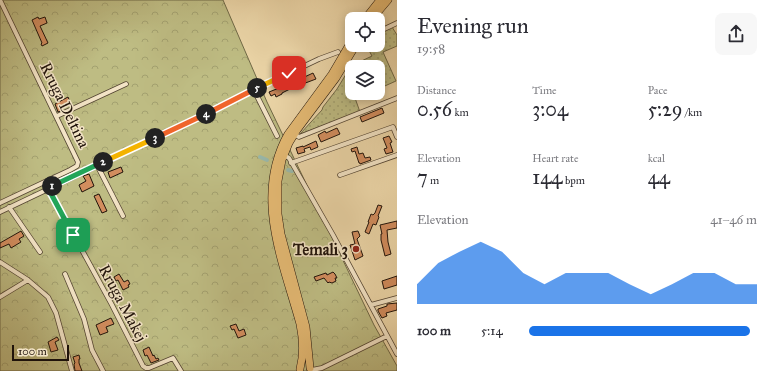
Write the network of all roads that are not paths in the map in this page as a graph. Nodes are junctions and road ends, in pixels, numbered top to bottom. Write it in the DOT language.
graph roads {
  1 [pos="0,0"];
  2 [pos="380,0"];
  3 [pos="388,0"];
  4 [pos="371,12"];
  5 [pos="378,12"];
  6 [pos="397,23"];
  7 [pos="385,29"];
  8 [pos="338,52"];
  9 [pos="345,52"];
  10 [pos="352,52"];
  11 [pos="126,84"];
  12 [pos="254,90"];
  13 [pos="397,98"];
  14 [pos="57,116"];
  15 [pos="294,134"];
  16 [pos="277,136"];
  17 [pos="397,136"];
  18 [pos="284,155"];
  19 [pos="397,155"];
  20 [pos="291,163"];
  21 [pos="97,165"];
  22 [pos="340,175"];
  23 [pos="48,188"];
  24 [pos="0,203"];
  25 [pos="9,207"];
  26 [pos="0,212"];
  27 [pos="123,216"];
  28 [pos="40,252"];
  29 [pos="0,262"];
  30 [pos="65,274"];
  31 [pos="28,280"];
  32 [pos="0,297"];
  33 [pos="397,298"];
  34 [pos="371,305"];
  35 [pos="386,336"];
  36 [pos="397,354"];
  37 [pos="300,370"];
  38 [pos="312,370"];
  39 [pos="72,371"];
  40 [pos="103,371"];
  41 [pos="181,371"];
  1 -- 14 [label="street, Rruga Deltina"];
  2 -- 4 [label="highway"];
  3 -- 5 [label="highway"];
  6 -- 7 [label="street"];
  8 -- 12 [label="street"];
  9 -- 37 [label="highway"];
  10 -- 15 [label="highway"];
  11 -- 14 [label="street"];
  12 -- 16 [label="street"];
  12 -- 21 [label="street"];
  13 -- 15 [label="street"];
  14 -- 24 [label="street, Rruga Deltina"];
  15 -- 18 [label="highway"];
  17 -- 20 [label="street"];
  18 -- 20 [label="street"];
  18 -- 38 [label="highway"];
  19 -- 22 [label="street"];
  20 -- 34 [label="street"];
  21 -- 23 [label="street"];
  21 -- 27 [label="street"];
  23 -- 25 [label="street"];
  23 -- 41 [label="street, Rruga Makej"];
  25 -- 26 [label="street"];
  25 -- 28 [label="street"];
  29 -- 31 [label="street"];
  30 -- 40 [label="street"];
  31 -- 32 [label="street"];
  31 -- 39 [label="street"];
  33 -- 34 [label="street"];
  34 -- 35 [label="street"];
  35 -- 36 [label="street"];
  35 -- 38 [label="street"];
  37 -- 38 [label="highway"];
}
